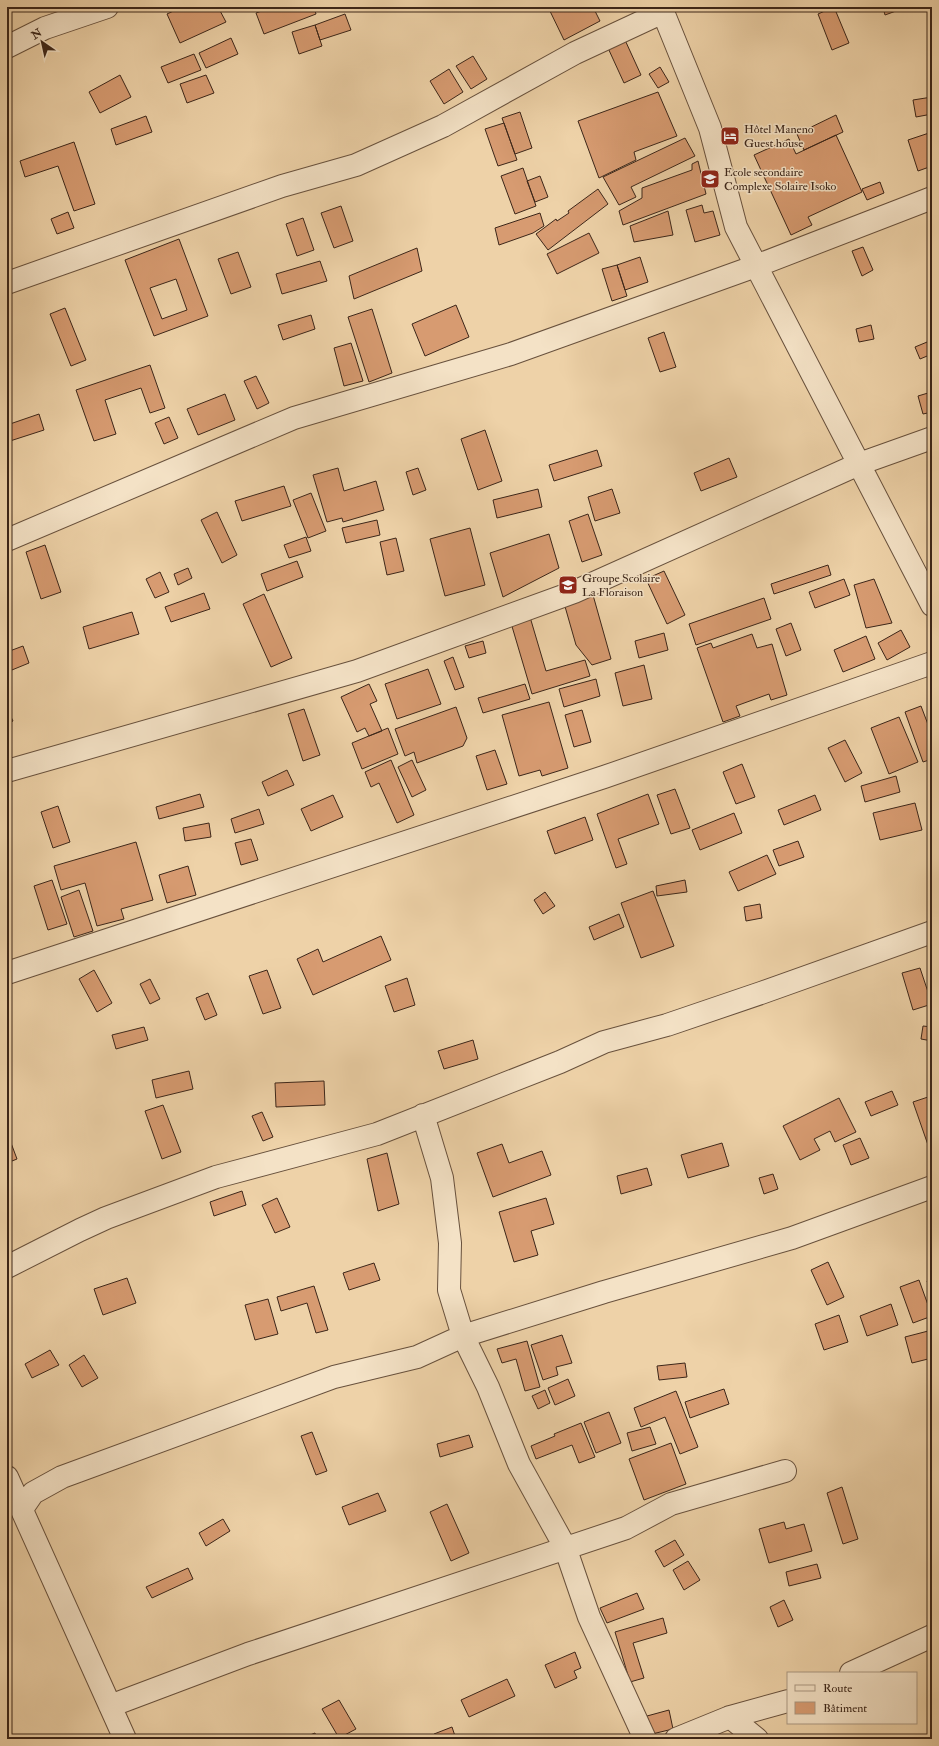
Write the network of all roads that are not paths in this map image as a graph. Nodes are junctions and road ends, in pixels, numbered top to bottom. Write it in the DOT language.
graph roads {
  1 [pos="107,7"];
  2 [pos="662,9"];
  3 [pos="7,47"];
  4 [pos="932,198"];
  5 [pos="756,266"];
  6 [pos="7,283"];
  7 [pos="932,438"];
  8 [pos="859,464"];
  9 [pos="7,540"];
  10 [pos="932,605"];
  11 [pos="932,663"];
  12 [pos="7,771"];
  13 [pos="932,932"];
  14 [pos="7,973"];
  15 [pos="423,1115"];
  16 [pos="932,1187"];
  17 [pos="7,1266"];
  18 [pos="462,1336"];
  19 [pos="785,1471"];
  20 [pos="7,1477"];
  21 [pos="22,1509"];
  22 [pos="565,1547"];
  23 [pos="932,1636"];
  24 [pos="853,1672"];
  25 [pos="787,1701"];
  26 [pos="110,1706"];
  27 [pos="730,1717"];
  28 [pos="125,1739"];
  29 [pos="645,1739"];
  30 [pos="676,1739"];
  31 [pos="757,1739"];
  1 -- 3 [label="street"];
  2 -- 5 [label="street"];
  2 -- 6 [label="street"];
  4 -- 5 [label="street"];
  5 -- 8 [label="street"];
  5 -- 9 [label="street"];
  7 -- 8 [label="street"];
  8 -- 10 [label="street"];
  8 -- 12 [label="street"];
  11 -- 14 [label="street"];
  13 -- 15 [label="street"];
  15 -- 17 [label="street"];
  15 -- 18 [label="street"];
  16 -- 18 [label="street"];
  18 -- 21 [label="street"];
  18 -- 22 [label="street"];
  19 -- 22 [label="street"];
  20 -- 21 [label="street"];
  21 -- 26 [label="street"];
  22 -- 26 [label="street"];
  22 -- 29 [label="street"];
  23 -- 24 [label="street"];
  25 -- 27 [label="street"];
  26 -- 28 [label="street"];
  27 -- 30 [label="street"];
  27 -- 31 [label="street"];
}
